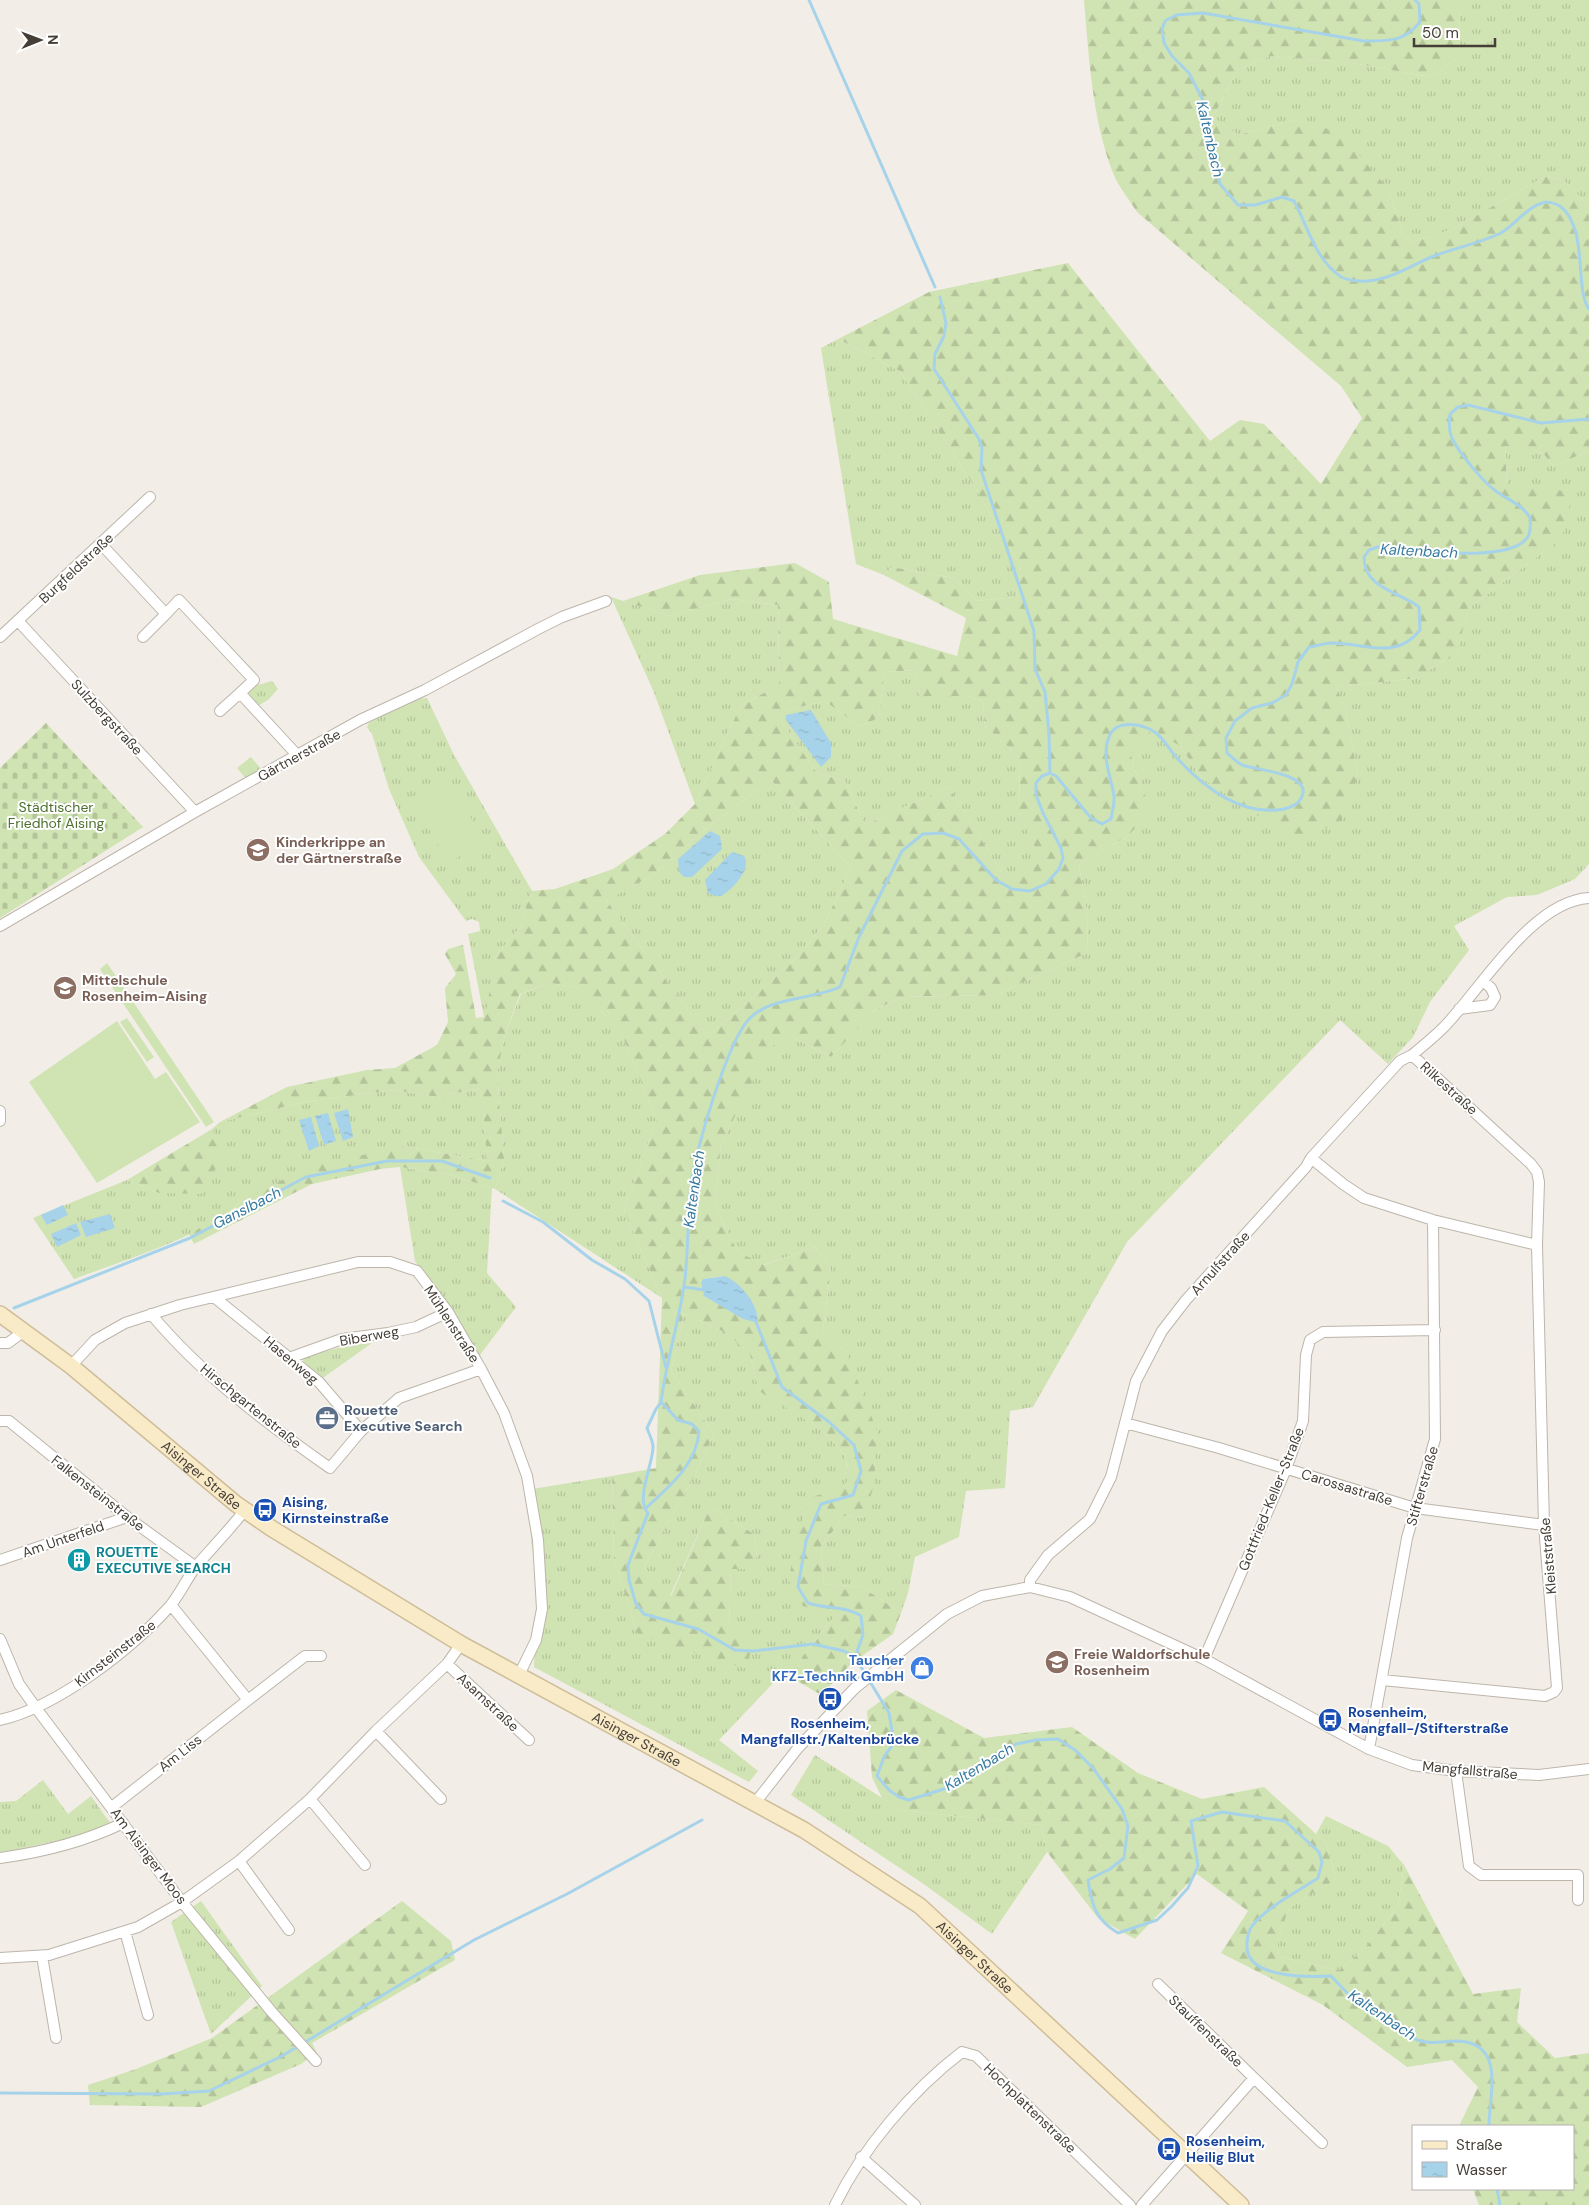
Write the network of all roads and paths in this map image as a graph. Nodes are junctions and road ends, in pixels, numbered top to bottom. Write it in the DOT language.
graph roads {
  1 [pos="150,497"];
  2 [pos="101,544"];
  3 [pos="606,602"];
  4 [pos="166,614"];
  5 [pos="19,622"];
  6 [pos="0,637"];
  7 [pos="143,637"];
  8 [pos="240,693"];
  9 [pos="220,711"];
  10 [pos="298,756"];
  11 [pos="195,812"];
  12 [pos="1584,898"];
  13 [pos="0,926"];
  14 [pos="1483,981"];
  15 [pos="1459,1009"];
  16 [pos="1412,1055"];
  17 [pos="0,1111"];
  18 [pos="0,1121"];
  19 [pos="1311,1158"];
  20 [pos="1433,1220"];
  21 [pos="1537,1245"];
  22 [pos="214,1297"];
  23 [pos="448,1312"];
  24 [pos="0,1314"];
  25 [pos="151,1314"];
  26 [pos="1435,1330"];
  27 [pos="24,1331"];
  28 [pos="0,1343"];
  29 [pos="289,1358"];
  30 [pos="71,1366"];
  31 [pos="481,1369"];
  32 [pos="0,1421"];
  33 [pos="1125,1423"];
  34 [pos="360,1431"];
  35 [pos="1286,1469"];
  36 [pos="1415,1508"];
  37 [pos="245,1510"];
  38 [pos="127,1517"];
  39 [pos="1544,1525"];
  40 [pos="0,1560"];
  41 [pos="196,1567"];
  42 [pos="1030,1587"];
  43 [pos="171,1605"];
  44 [pos="0,1639"];
  45 [pos="462,1644"];
  46 [pos="321,1656"];
  47 [pos="1204,1659"];
  48 [pos="447,1664"];
  49 [pos="519,1675"];
  50 [pos="1382,1680"];
  51 [pos="248,1700"];
  52 [pos="36,1708"];
  53 [pos="0,1720"];
  54 [pos="376,1731"];
  55 [pos="529,1740"];
  56 [pos="1368,1749"];
  57 [pos="1589,1769"];
  58 [pos="1456,1771"];
  59 [pos="310,1799"];
  60 [pos="441,1799"];
  61 [pos="755,1803"];
  62 [pos="112,1807"];
  63 [pos="123,1822"];
  64 [pos="0,1858"];
  65 [pos="239,1861"];
  66 [pos="365,1865"];
  67 [pos="1578,1900"];
  68 [pos="182,1902"];
  69 [pos="288,1930"];
  70 [pos="125,1931"];
  71 [pos="42,1956"];
  72 [pos="0,1958"];
  73 [pos="1158,1984"];
  74 [pos="148,2015"];
  75 [pos="56,2038"];
  76 [pos="316,2061"];
  77 [pos="1254,2078"];
  78 [pos="1322,2142"];
  79 [pos="1187,2154"];
  80 [pos="862,2156"];
  81 [pos="835,2205"];
  82 [pos="915,2205"];
  83 [pos="1130,2205"];
  84 [pos="1142,2205"];
  85 [pos="1241,2205"];
  1 -- 2 [label="street, Burgfeldstraße"];
  2 -- 4 [label="street"];
  2 -- 5 [label="street, Burgfeldstraße"];
  3 -- 10 [label="street, Gärtnerstraße"];
  4 -- 7 [label="street"];
  4 -- 8 [label="street"];
  5 -- 6 [label="street, Burgfeldstraße"];
  5 -- 11 [label="street, Sulzbergstraße"];
  8 -- 9 [label="street"];
  8 -- 10 [label="street"];
  10 -- 11 [label="street, Gärtnerstraße"];
  11 -- 13 [label="street, Gärtnerstraße"];
  12 -- 14 [label="street"];
  14 -- 15 [label="street"];
  14 -- 15 [label="street"];
  15 -- 16 [label="street"];
  16 -- 19 [label="street, Rilkestraße"];
  16 -- 21 [label="street, Rilkestraße"];
  17 -- 18 [label="street"];
  19 -- 20 [label="street"];
  19 -- 33 [label="street, Arnulfstraße"];
  20 -- 21 [label="street"];
  20 -- 26 [label="street, Stifterstraße"];
  21 -- 39 [label="street, Kleiststraße"];
  22 -- 23 [label="street, Mühlenstraße"];
  22 -- 25 [label="street, Mühlenstraße"];
  22 -- 29 [label="street, Hasenweg"];
  23 -- 29 [label="street, Biberweg"];
  23 -- 31 [label="street, Mühlenstraße"];
  24 -- 27 [label="main road, Aisinger Straße"];
  25 -- 30 [label="street, Mühlenstraße"];
  25 -- 34 [label="street, Hirschgartenstraße"];
  26 -- 35 [label="street, Gottfried-Keller-Straße"];
  26 -- 36 [label="street, Stifterstraße"];
  27 -- 28 [label="street"];
  27 -- 30 [label="main road, Aisinger Straße"];
  29 -- 34 [label="street, Hasenweg"];
  30 -- 37 [label="main road, Aisinger Straße"];
  31 -- 34 [label="street, Hirschgartenstraße"];
  31 -- 49 [label="street, Mühlenstraße"];
  32 -- 38 [label="street, Falkensteinstraße"];
  33 -- 35 [label="street, Carossastraße"];
  33 -- 42 [label="street, Arnulfstraße"];
  35 -- 36 [label="street, Carossastraße"];
  35 -- 47 [label="street, Gottfried-Keller-Straße"];
  36 -- 39 [label="street, Carossastraße"];
  36 -- 50 [label="street, Stifterstraße"];
  37 -- 41 [label="street, Kirnsteinstraße"];
  37 -- 45 [label="main road, Aisinger Straße"];
  38 -- 40 [label="street, Am Unterfeld"];
  38 -- 41 [label="street, Falkensteinstraße"];
  39 -- 50 [label="street, Kleiststraße"];
  41 -- 43 [label="street, Kirnsteinstraße"];
  42 -- 47 [label="street, Mangfallstraße"];
  42 -- 61 [label="street, Mangfallstraße"];
  43 -- 51 [label="street"];
  43 -- 52 [label="street, Kirnsteinstraße"];
  44 -- 52 [label="street, Am Aisinger Moos"];
  45 -- 48 [label="street, Asamstraße"];
  45 -- 49 [label="main road, Aisinger Straße"];
  46 -- 51 [label="street, Am Liss"];
  47 -- 56 [label="street, Mangfallstraße"];
  48 -- 54 [label="street, Asamstraße"];
  48 -- 55 [label="street, Asamstraße"];
  49 -- 61 [label="main road, Aisinger Straße"];
  50 -- 56 [label="street, Stifterstraße"];
  51 -- 62 [label="street, Am Liss"];
  52 -- 53 [label="street, Kirnsteinstraße"];
  52 -- 62 [label="street, Am Aisinger Moos"];
  54 -- 59 [label="street, Asamstraße"];
  54 -- 60 [label="street"];
  56 -- 58 [label="street, Mangfallstraße"];
  57 -- 58 [label="street, Mangfallstraße"];
  58 -- 67 [label="street"];
  59 -- 65 [label="street, Asamstraße"];
  59 -- 66 [label="street"];
  61 -- 79 [label="main road, Aisinger Straße"];
  62 -- 63 [label="street, Am Aisinger Moos"];
  63 -- 64 [label="street"];
  63 -- 68 [label="street, Am Aisinger Moos"];
  65 -- 68 [label="street, Asamstraße"];
  65 -- 69 [label="street"];
  68 -- 70 [label="street, Asamstraße"];
  68 -- 76 [label="street, Am Aisinger Moos"];
  70 -- 71 [label="street, Asamstraße"];
  70 -- 74 [label="street"];
  71 -- 72 [label="street, Asamstraße"];
  71 -- 75 [label="street"];
  73 -- 77 [label="street, Stauffenstraße"];
  77 -- 78 [label="street, Stauffenstraße"];
  77 -- 79 [label="street, Stauffenstraße"];
  79 -- 84 [label="street, Stauffenstraße"];
  79 -- 85 [label="main road, Aisinger Straße"];
  80 -- 81 [label="street, Hochplattenstraße"];
  80 -- 82 [label="street"];
  80 -- 83 [label="street, Hochplattenstraße"];
}
